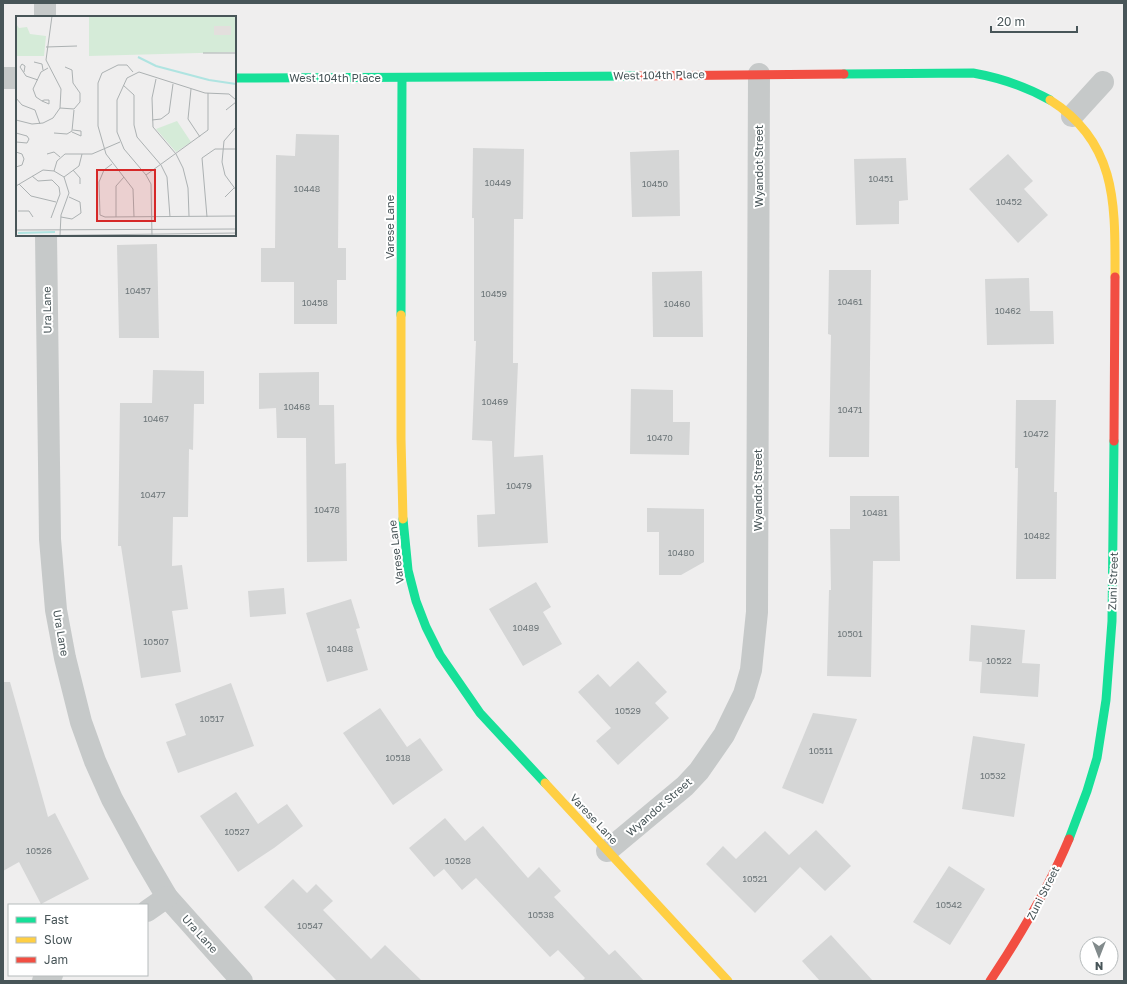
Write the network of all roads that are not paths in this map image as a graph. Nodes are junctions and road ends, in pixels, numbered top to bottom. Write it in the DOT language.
graph roads {
  1 [pos="45,3"];
  2 [pos="45,16"];
  3 [pos="760,74"];
  4 [pos="3,78"];
  5 [pos="16,78"];
  6 [pos="236,78"];
  7 [pos="402,78"];
  8 [pos="1103,82"];
  9 [pos="1072,116"];
  10 [pos="46,236"];
  11 [pos="607,851"];
  12 [pos="167,897"];
  13 [pos="148,910"];
  14 [pos="242,981"];
  15 [pos="728,981"];
  16 [pos="990,981"];
  1 -- 2 [label="street"];
  3 -- 7 [label="street, West 104th Place"];
  3 -- 9 [label="street, West 104th Place"];
  3 -- 11 [label="street, Wyandot Street"];
  4 -- 5 [label="street"];
  6 -- 7 [label="street, West 104th Place"];
  7 -- 11 [label="street, Varese Lane"];
  8 -- 9 [label="street"];
  9 -- 16 [label="street, Zuni Street"];
  10 -- 12 [label="street, Ura Lane"];
  11 -- 15 [label="street, Varese Lane"];
  12 -- 13 [label="street"];
  12 -- 14 [label="street, Ura Lane"];
}
